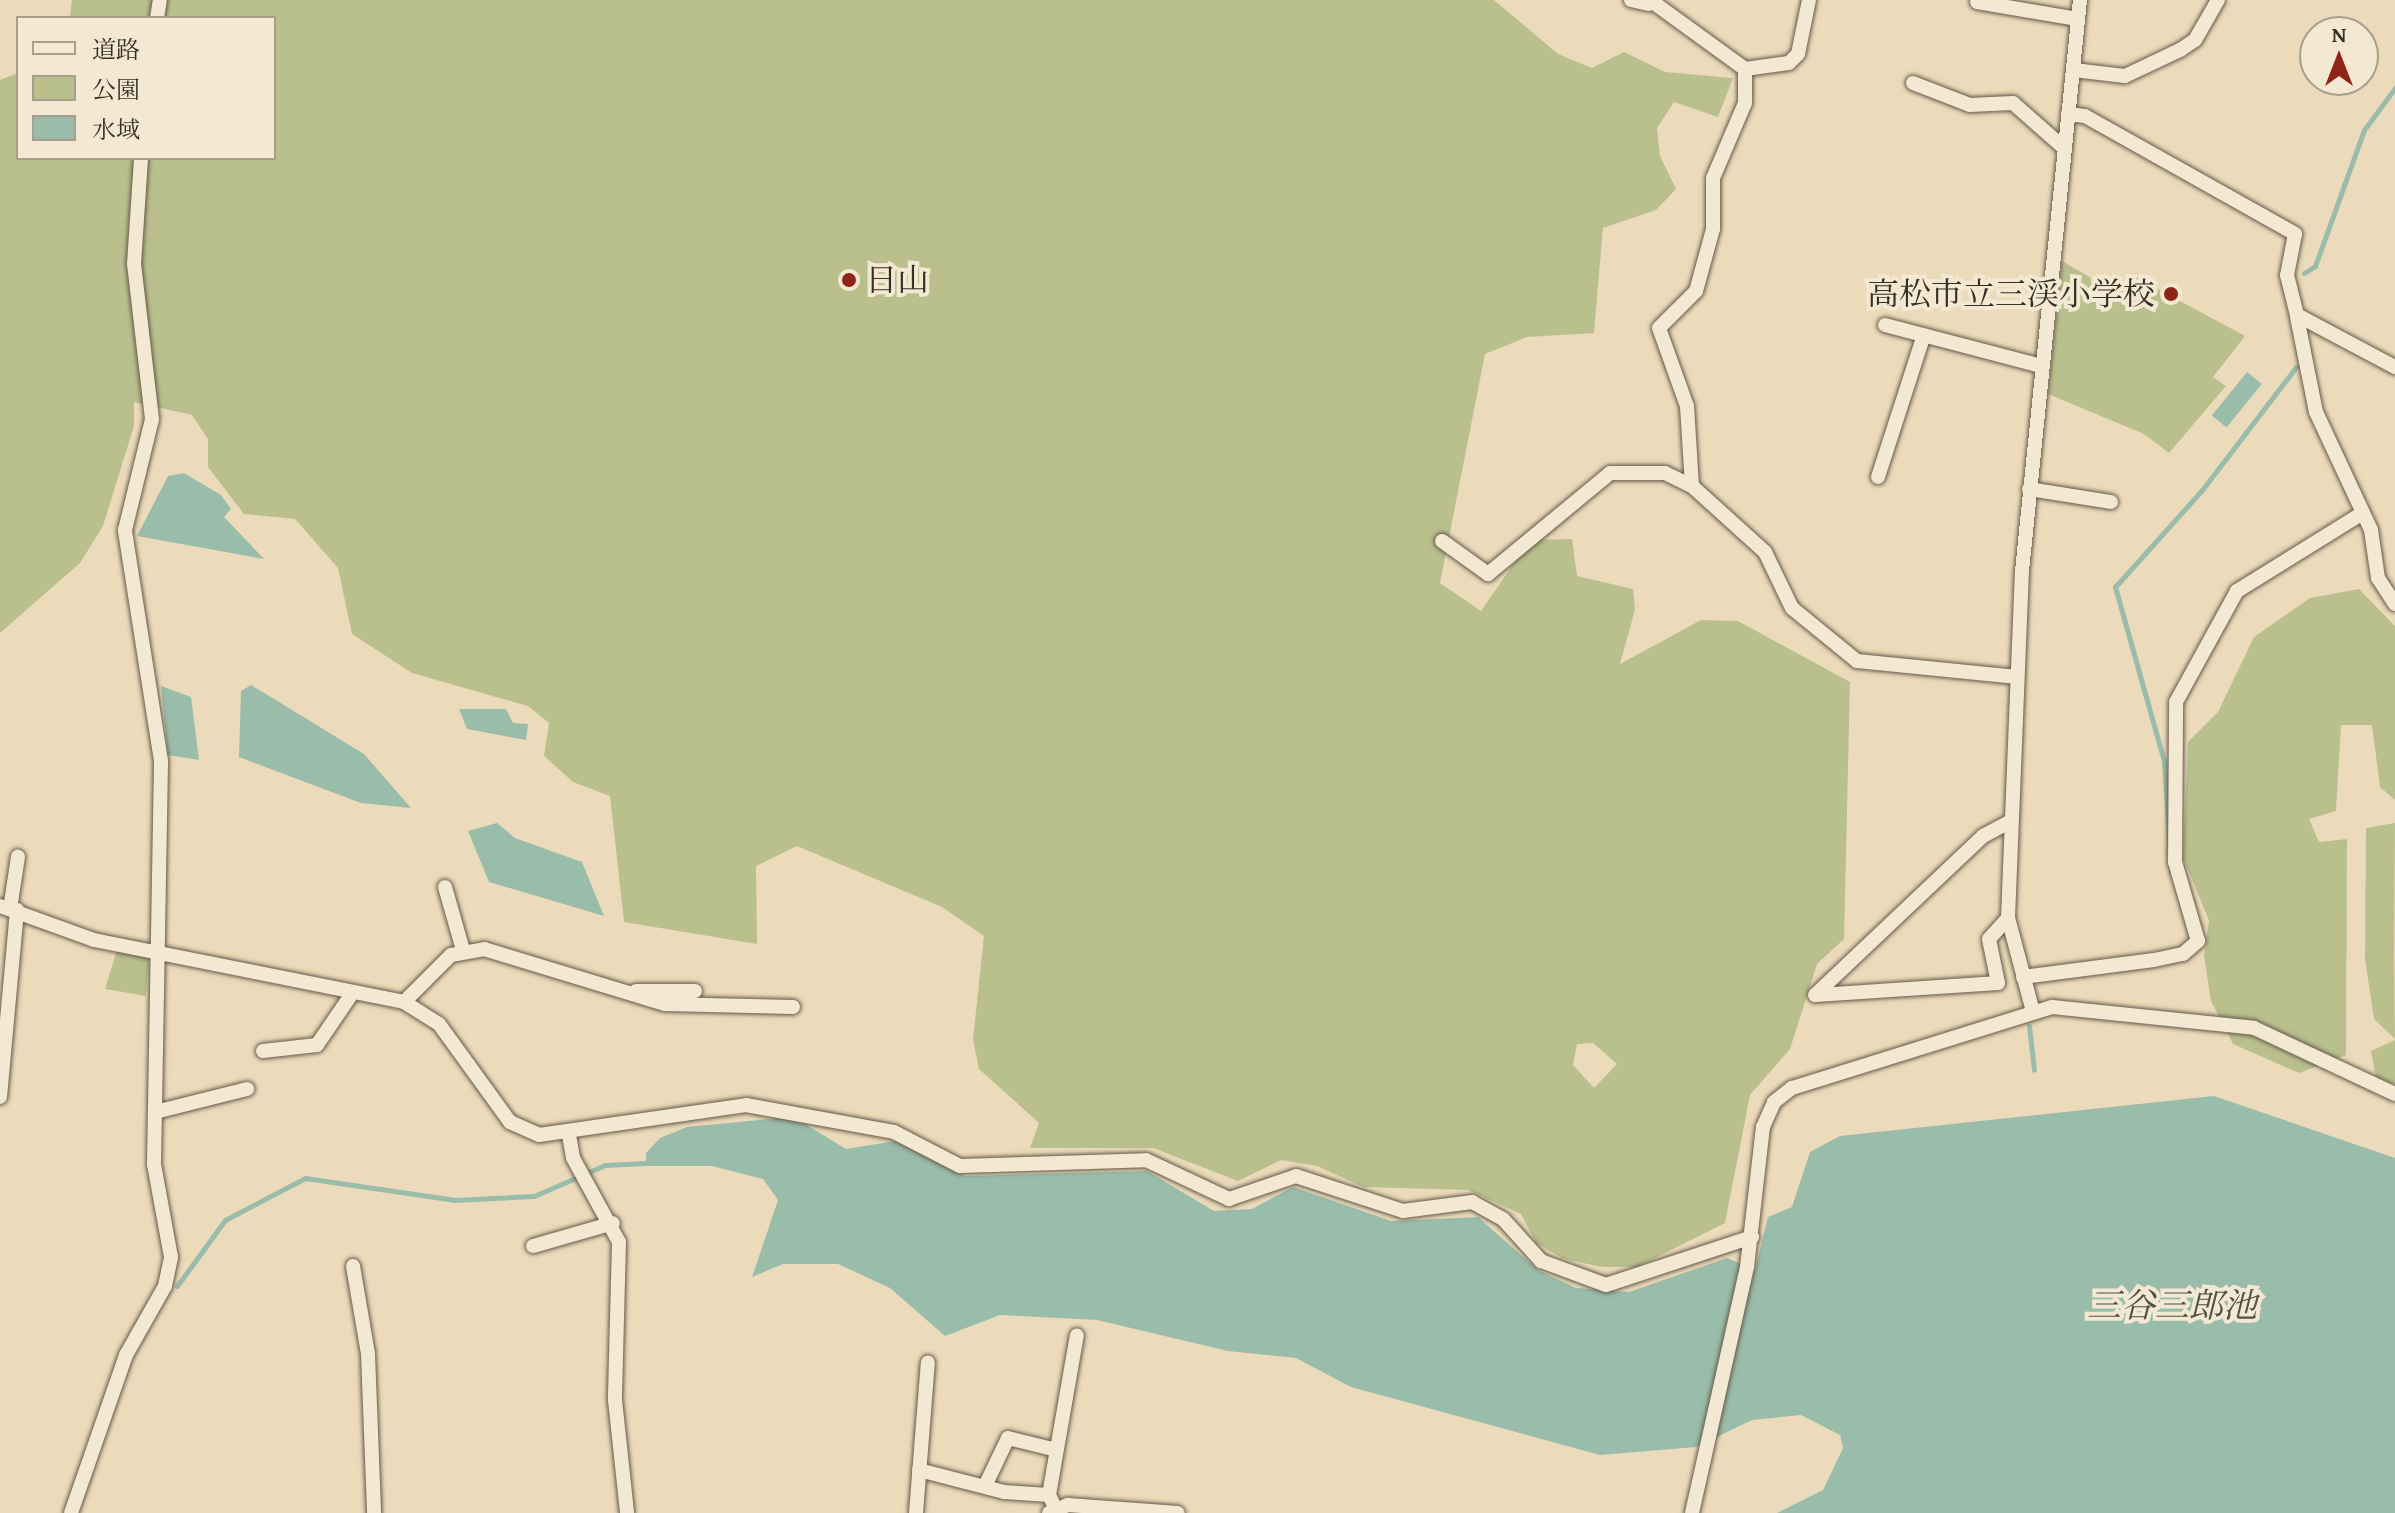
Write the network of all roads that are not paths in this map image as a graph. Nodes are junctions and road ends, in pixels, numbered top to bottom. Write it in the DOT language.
graph roads {
  1 [pos="1631,0"];
  2 [pos="1809,0"];
  3 [pos="2080,0"];
  4 [pos="2218,0"];
  5 [pos="1650,2"];
  6 [pos="1977,2"];
  7 [pos="2078,19"];
  8 [pos="1745,69"];
  9 [pos="2074,70"];
  10 [pos="1913,83"];
  11 [pos="2068,114"];
  12 [pos="2064,148"];
  13 [pos="141,160"];
  14 [pos="2297,315"];
  15 [pos="1885,325"];
  16 [pos="1924,335"];
  17 [pos="2041,366"];
  18 [pos="2395,367"];
  19 [pos="1878,477"];
  20 [pos="1692,486"];
  21 [pos="2029,489"];
  22 [pos="2111,502"];
  23 [pos="2363,513"];
  24 [pos="1442,541"];
  25 [pos="2395,604"];
  26 [pos="2017,677"];
  27 [pos="2011,821"];
  28 [pos="18,857"];
  29 [pos="445,887"];
  30 [pos="9,908"];
  31 [pos="2008,918"];
  32 [pos="156,948"];
  33 [pos="463,950"];
  34 [pos="2023,977"];
  35 [pos="620,987"];
  36 [pos="695,991"];
  37 [pos="353,992"];
  38 [pos="404,1002"];
  39 [pos="793,1007"];
  40 [pos="2032,1008"];
  41 [pos="263,1051"];
  42 [pos="247,1089"];
  43 [pos="2395,1094"];
  44 [pos="0,1097"];
  45 [pos="159,1111"];
  46 [pos="569,1135"];
  47 [pos="613,1223"];
  48 [pos="1752,1237"];
  49 [pos="533,1246"];
  50 [pos="353,1266"];
  51 [pos="1077,1335"];
  52 [pos="928,1362"];
  53 [pos="1057,1450"];
  54 [pos="919,1470"];
  55 [pos="985,1486"];
  56 [pos="1051,1505"];
  57 [pos="71,1513"];
  58 [pos="374,1513"];
  59 [pos="627,1513"];
  60 [pos="916,1513"];
  61 [pos="1178,1513"];
  62 [pos="1692,1513"];
  1 -- 5 [label="street"];
  2 -- 8 [label="street"];
  3 -- 7 [label="street"];
  4 -- 9 [label="street"];
  5 -- 8 [label="street"];
  6 -- 7 [label="street"];
  7 -- 9 [label="street"];
  8 -- 20 [label="street"];
  9 -- 11 [label="street"];
  10 -- 12 [label="street"];
  11 -- 12 [label="street"];
  11 -- 14 [label="street"];
  12 -- 17 [label="street"];
  13 -- 32 [label="street"];
  14 -- 18 [label="street"];
  14 -- 23 [label="street"];
  15 -- 16 [label="street"];
  16 -- 17 [label="street"];
  16 -- 19 [label="street"];
  17 -- 21 [label="street"];
  20 -- 24 [label="street"];
  20 -- 26 [label="street"];
  21 -- 22 [label="street"];
  21 -- 26 [label="street"];
  23 -- 25 [label="street"];
  23 -- 34 [label="street"];
  26 -- 27 [label="street"];
  27 -- 31 [label="street"];
  27 -- 31 [label="street"];
  28 -- 30 [label="street"];
  29 -- 33 [label="street"];
  30 -- 32 [label="street"];
  30 -- 44 [label="street"];
  31 -- 34 [label="street"];
  32 -- 37 [label="street"];
  32 -- 45 [label="street"];
  33 -- 35 [label="street"];
  33 -- 38 [label="street"];
  34 -- 40 [label="street"];
  35 -- 36 [label="street"];
  35 -- 39 [label="street"];
  37 -- 38 [label="street"];
  37 -- 41 [label="street"];
  38 -- 46 [label="street"];
  40 -- 43 [label="street"];
  40 -- 48 [label="street"];
  42 -- 45 [label="street"];
  45 -- 57 [label="street"];
  46 -- 47 [label="street"];
  46 -- 48 [label="street"];
  47 -- 49 [label="street"];
  47 -- 59 [label="street"];
  48 -- 62 [label="street"];
  50 -- 58 [label="street"];
  51 -- 53 [label="street"];
  52 -- 54 [label="street"];
  53 -- 55 [label="street"];
  53 -- 56 [label="street"];
  54 -- 55 [label="street"];
  54 -- 60 [label="street"];
  55 -- 56 [label="street"];
  56 -- 61 [label="street"];
}
